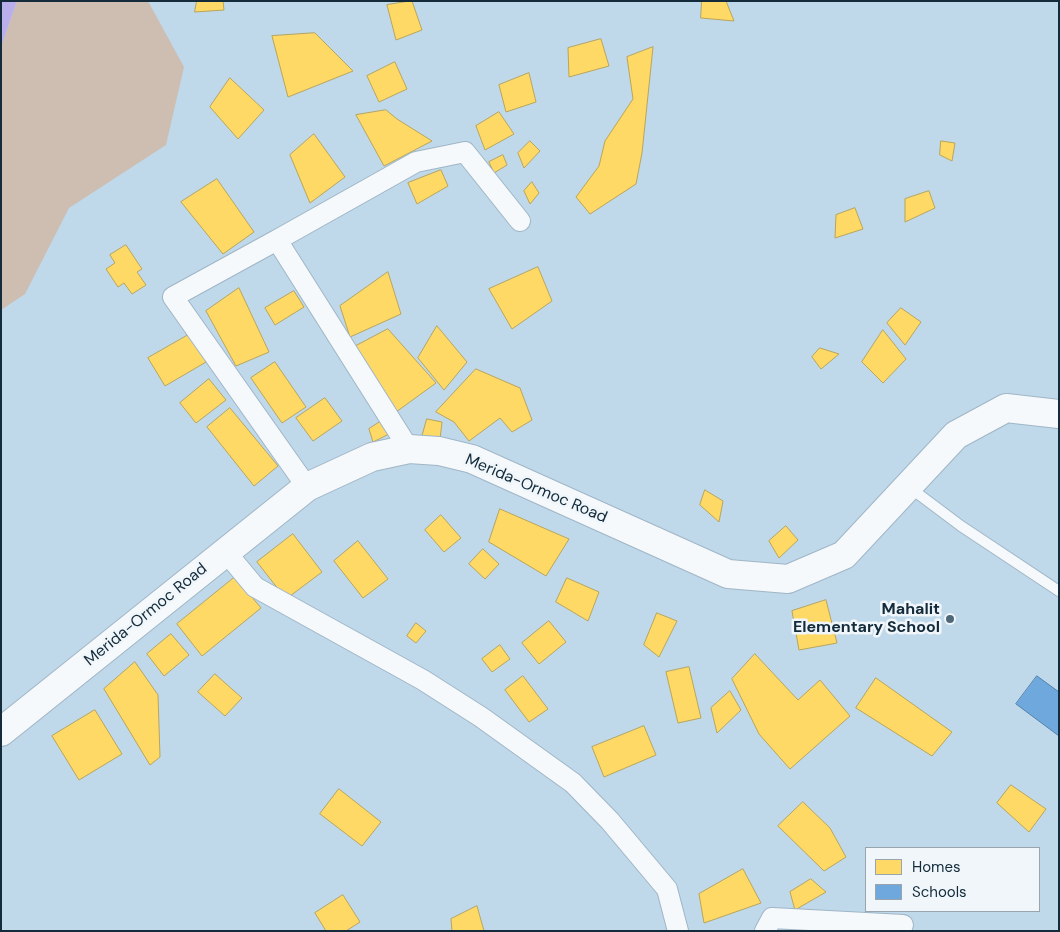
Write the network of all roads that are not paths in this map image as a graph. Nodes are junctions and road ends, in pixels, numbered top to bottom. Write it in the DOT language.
graph roads {
  1 [pos="520,221"];
  2 [pos="277,240"];
  3 [pos="1059,414"];
  4 [pos="409,449"];
  5 [pos="307,487"];
  6 [pos="909,487"];
  7 [pos="225,551"];
  8 [pos="1059,591"];
  9 [pos="1,732"];
  10 [pos="903,925"];
  11 [pos="678,931"];
  12 [pos="765,931"];
  1 -- 2 [label="street"];
  2 -- 4 [label="street"];
  2 -- 5 [label="street"];
  3 -- 6 [label="highway, Merida-Ormoc Road"];
  4 -- 5 [label="highway, Merida-Ormoc Road"];
  4 -- 6 [label="highway, Merida-Ormoc Road"];
  5 -- 7 [label="highway, Merida-Ormoc Road"];
  6 -- 8 [label="lane"];
  7 -- 9 [label="highway, Merida-Ormoc Road"];
  7 -- 11 [label="street"];
  10 -- 12 [label="street"];
}
